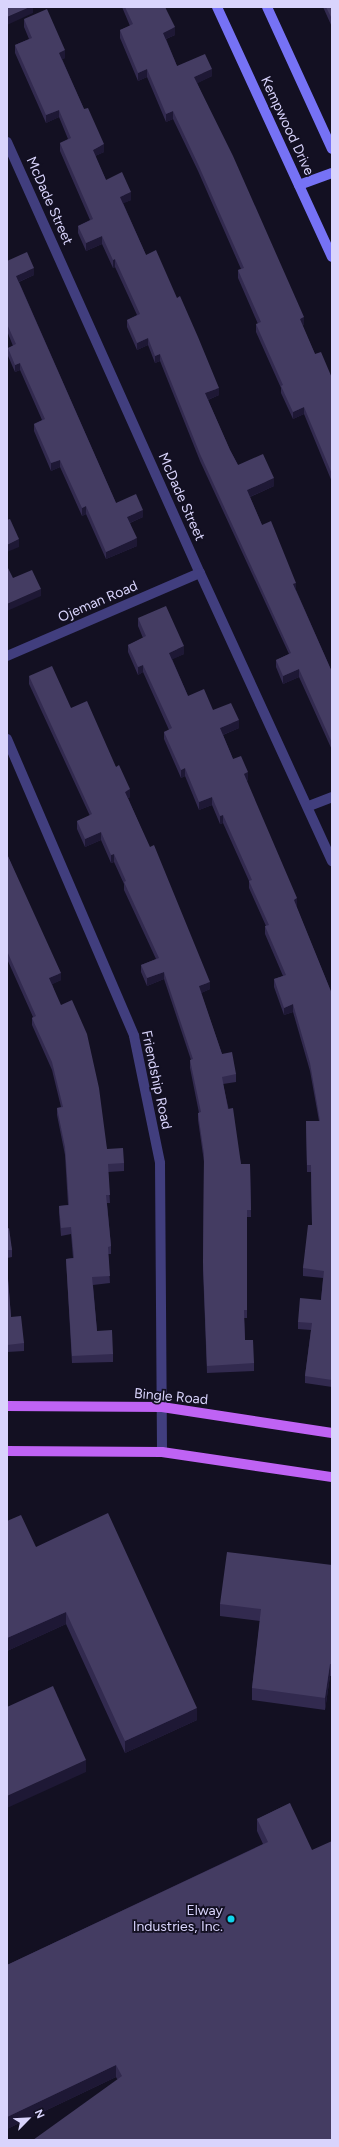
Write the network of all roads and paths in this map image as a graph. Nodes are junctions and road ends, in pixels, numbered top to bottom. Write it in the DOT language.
graph roads {
  1 [pos="217,7"];
  2 [pos="267,7"];
  3 [pos="7,142"];
  4 [pos="332,149"];
  5 [pos="332,173"];
  6 [pos="299,185"];
  7 [pos="332,257"];
  8 [pos="200,574"];
  9 [pos="7,656"];
  10 [pos="7,739"];
  11 [pos="332,797"];
  12 [pos="309,806"];
  13 [pos="332,861"];
  14 [pos="7,1406"];
  15 [pos="162,1407"];
  16 [pos="332,1432"];
  17 [pos="7,1451"];
  18 [pos="162,1452"];
  19 [pos="332,1477"];
  1 -- 6 [label="main road, Kempwood Drive"];
  2 -- 4 [label="main road"];
  3 -- 8 [label="street, McDade Street"];
  5 -- 6 [label="main road"];
  6 -- 7 [label="main road, Kempwood Drive"];
  8 -- 9 [label="street, Ojeman Road"];
  8 -- 12 [label="street, McDade Street"];
  10 -- 15 [label="street, Friendship Road"];
  11 -- 12 [label="street"];
  12 -- 13 [label="street, McDade Street"];
  14 -- 15 [label="main road, Bingle Road"];
  15 -- 16 [label="main road, Bingle Road"];
  15 -- 18 [label="street, Friendship Road"];
  17 -- 18 [label="main road"];
  18 -- 19 [label="main road"];
}
